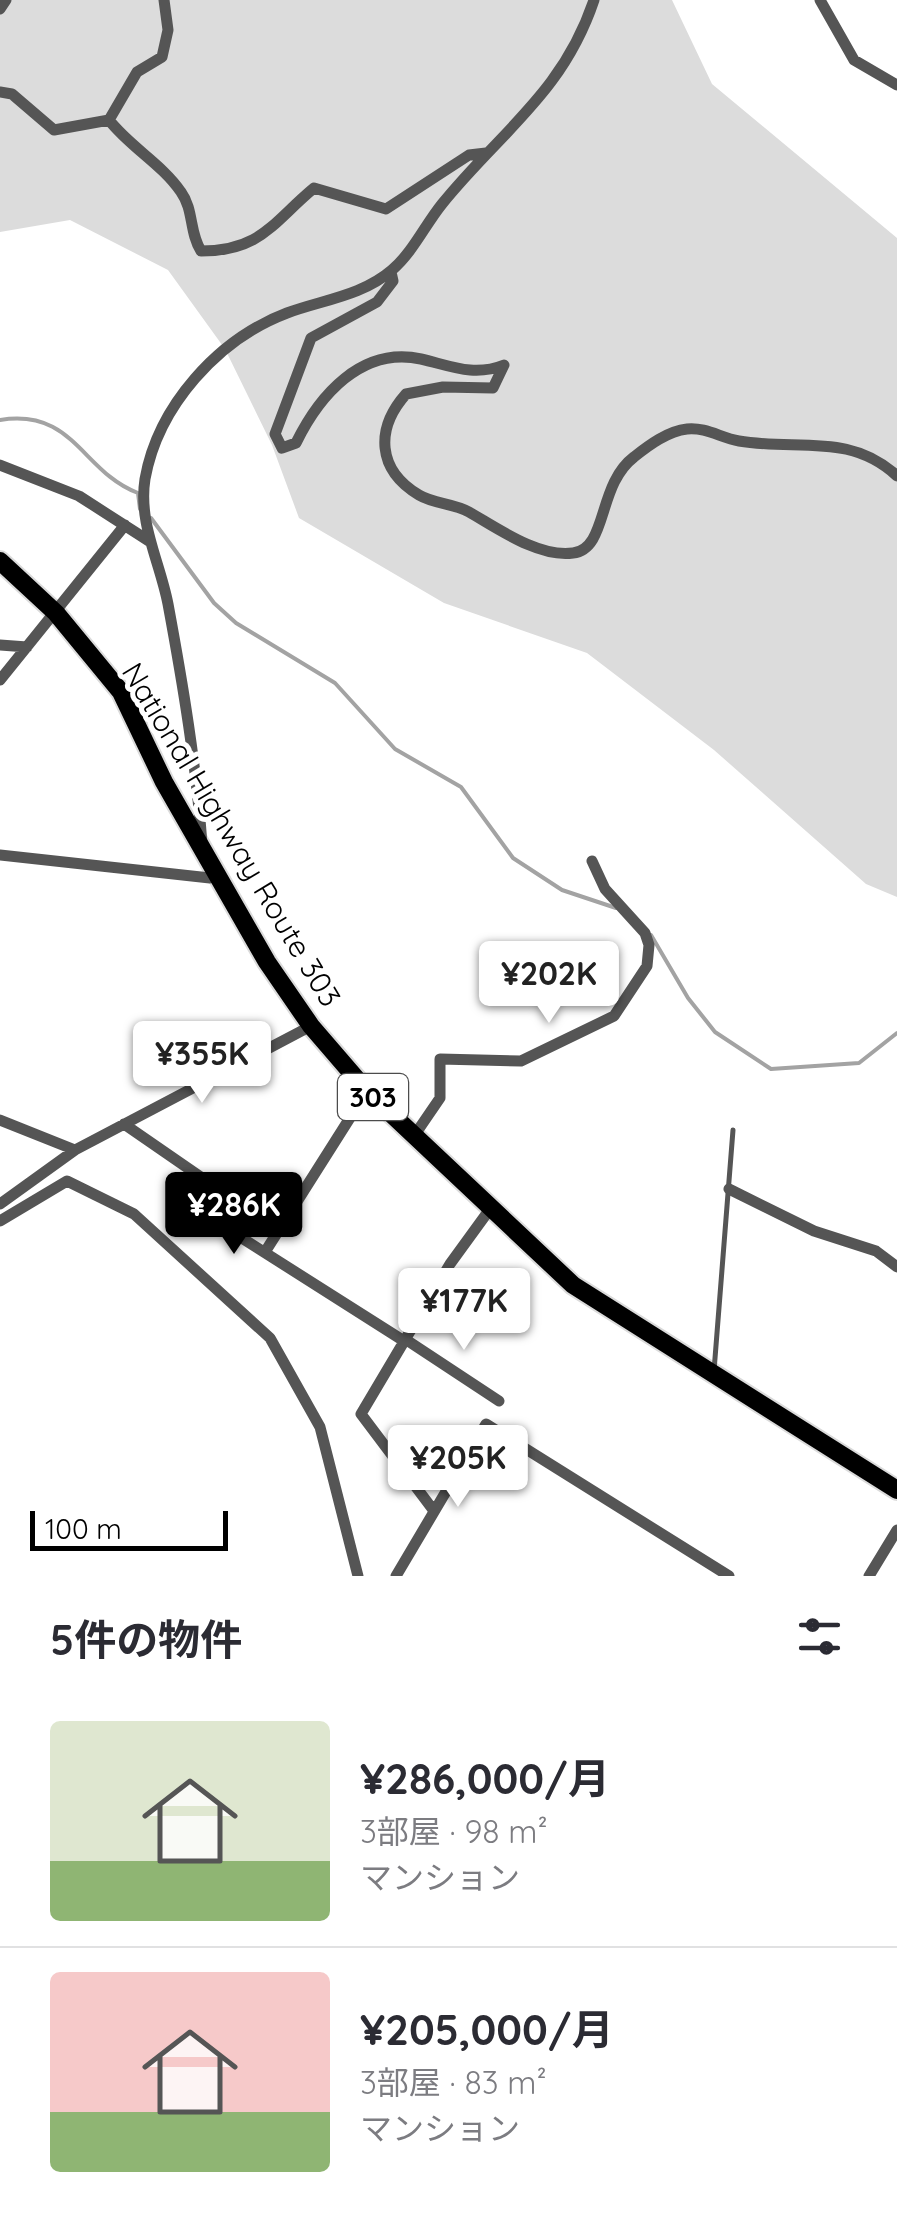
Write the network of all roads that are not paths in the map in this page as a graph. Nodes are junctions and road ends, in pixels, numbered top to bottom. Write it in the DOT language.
graph roads {
  1 [pos="6,0"];
  2 [pos="164,0"];
  3 [pos="594,0"];
  4 [pos="820,0"];
  5 [pos="0,9"];
  6 [pos="897,85"];
  7 [pos="0,92"];
  8 [pos="109,120"];
  9 [pos="486,154"];
  10 [pos="390,272"];
  11 [pos="0,465"];
  12 [pos="897,476"];
  13 [pos="125,525"];
  14 [pos="150,541"];
  15 [pos="0,561"];
  16 [pos="56,613"];
  17 [pos="0,645"];
  18 [pos="27,647"];
  19 [pos="0,680"];
  20 [pos="202,844"];
  21 [pos="0,855"];
  22 [pos="592,861"];
  23 [pos="219,874"];
  24 [pos="310,1026"];
  25 [pos="367,1092"];
  26 [pos="0,1120"];
  27 [pos="124,1124"];
  28 [pos="733,1130"];
  29 [pos="414,1136"];
  30 [pos="75,1150"];
  31 [pos="728,1189"];
  32 [pos="0,1204"];
  33 [pos="490,1209"];
  34 [pos="0,1221"];
  35 [pos="265,1252"];
  36 [pos="897,1266"];
  37 [pos="404,1340"];
  38 [pos="714,1376"];
  39 [pos="499,1401"];
  40 [pos="897,1490"];
  41 [pos="434,1511"];
  42 [pos="897,1530"];
  43 [pos="358,1576"];
  44 [pos="396,1576"];
  45 [pos="729,1576"];
  46 [pos="869,1576"];
  1 -- 5 [label="street"];
  2 -- 8 [label="street"];
  3 -- 9 [label="street"];
  4 -- 6 [label="street"];
  7 -- 8 [label="street"];
  8 -- 9 [label="street"];
  9 -- 10 [label="street"];
  10 -- 12 [label="street"];
  10 -- 14 [label="street"];
  11 -- 13 [label="street"];
  13 -- 14 [label="street"];
  13 -- 16 [label="street"];
  14 -- 20 [label="street"];
  15 -- 16 [label="highway, National Highway Route 303 / 303"];
  16 -- 18 [label="street"];
  16 -- 20 [label="highway, National Highway Route 303 / 303"];
  17 -- 18 [label="street"];
  18 -- 19 [label="street"];
  20 -- 23 [label="highway, National Highway Route 303 / 303"];
  21 -- 23 [label="street"];
  22 -- 29 [label="street"];
  23 -- 24 [label="highway, National Highway Route 303 / 303"];
  24 -- 25 [label="highway, National Highway Route 303 / 303"];
  24 -- 27 [label="street"];
  25 -- 29 [label="highway, National Highway Route 303 / 303"];
  25 -- 35 [label="street"];
  26 -- 30 [label="street"];
  27 -- 30 [label="street"];
  27 -- 35 [label="street"];
  28 -- 31 [label="lane"];
  29 -- 33 [label="highway, National Highway Route 303 / 303"];
  30 -- 32 [label="street"];
  31 -- 36 [label="street"];
  31 -- 38 [label="lane"];
  33 -- 37 [label="street"];
  33 -- 38 [label="highway, National Highway Route 303 / 303"];
  34 -- 43 [label="street"];
  35 -- 37 [label="street"];
  37 -- 39 [label="street"];
  37 -- 41 [label="street"];
  38 -- 40 [label="highway, National Highway Route 303 / 303"];
  41 -- 44 [label="street"];
  41 -- 45 [label="street"];
  42 -- 46 [label="street"];
}
